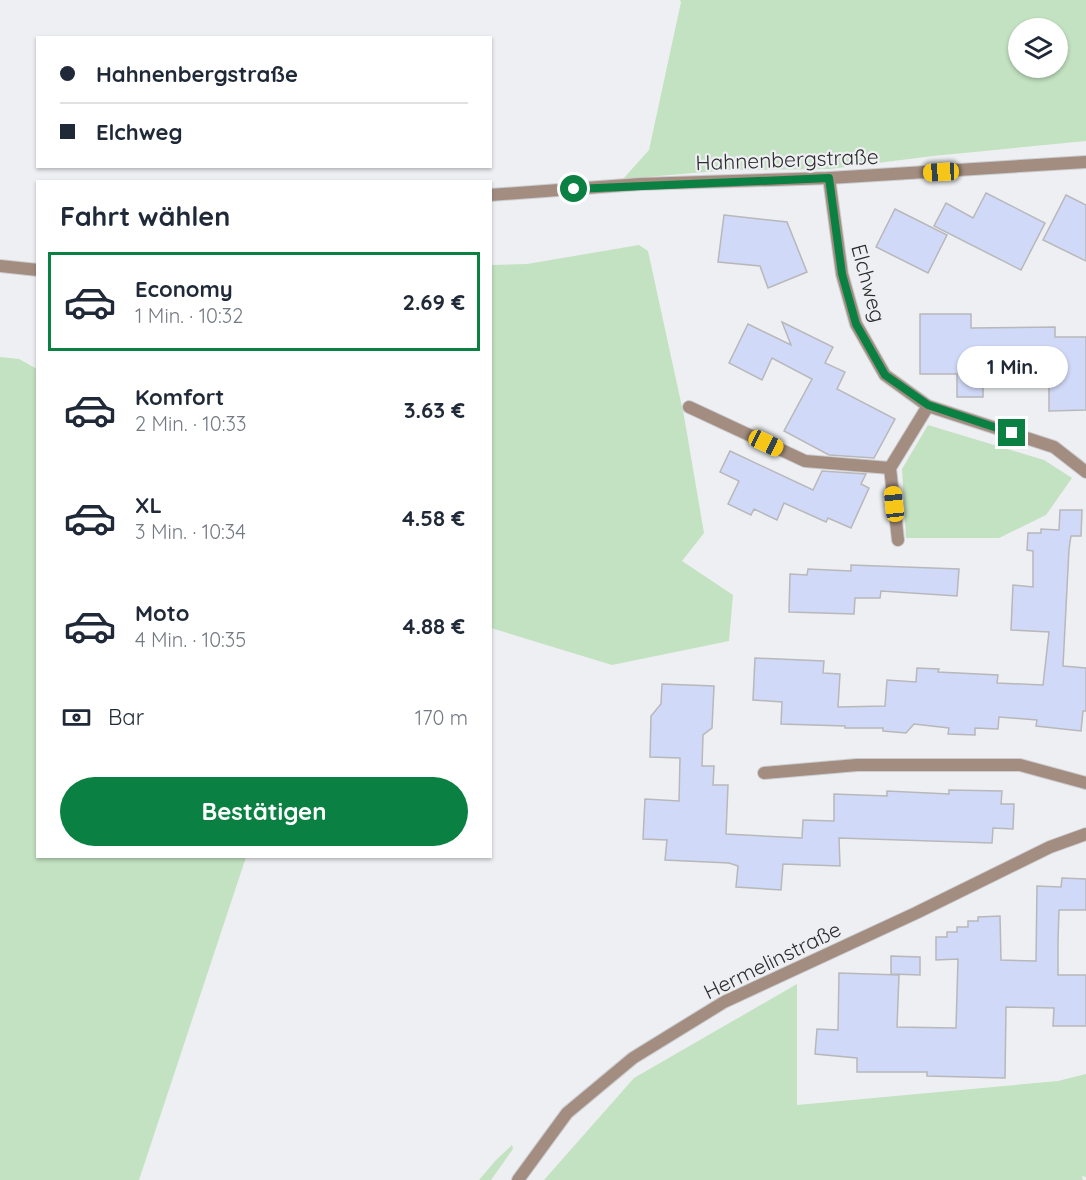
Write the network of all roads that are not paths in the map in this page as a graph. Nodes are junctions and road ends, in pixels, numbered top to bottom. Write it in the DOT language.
graph roads {
  1 [pos="1086,162"];
  2 [pos="829,178"];
  3 [pos="492,195"];
  4 [pos="0,266"];
  5 [pos="36,270"];
  6 [pos="928,405"];
  7 [pos="689,407"];
  8 [pos="890,468"];
  9 [pos="1086,472"];
  10 [pos="898,540"];
  11 [pos="764,773"];
  12 [pos="1086,783"];
  13 [pos="1086,834"];
  14 [pos="518,1180"];
  1 -- 2 [label="street, Hahnenbergstraße"];
  2 -- 3 [label="street, Hahnenbergstraße"];
  2 -- 6 [label="street, Elchweg"];
  4 -- 5 [label="street"];
  6 -- 8 [label="street"];
  6 -- 9 [label="street, Elchweg"];
  7 -- 8 [label="street"];
  8 -- 10 [label="street"];
  11 -- 12 [label="street"];
  13 -- 14 [label="street, Hermelinstraße"];
}
